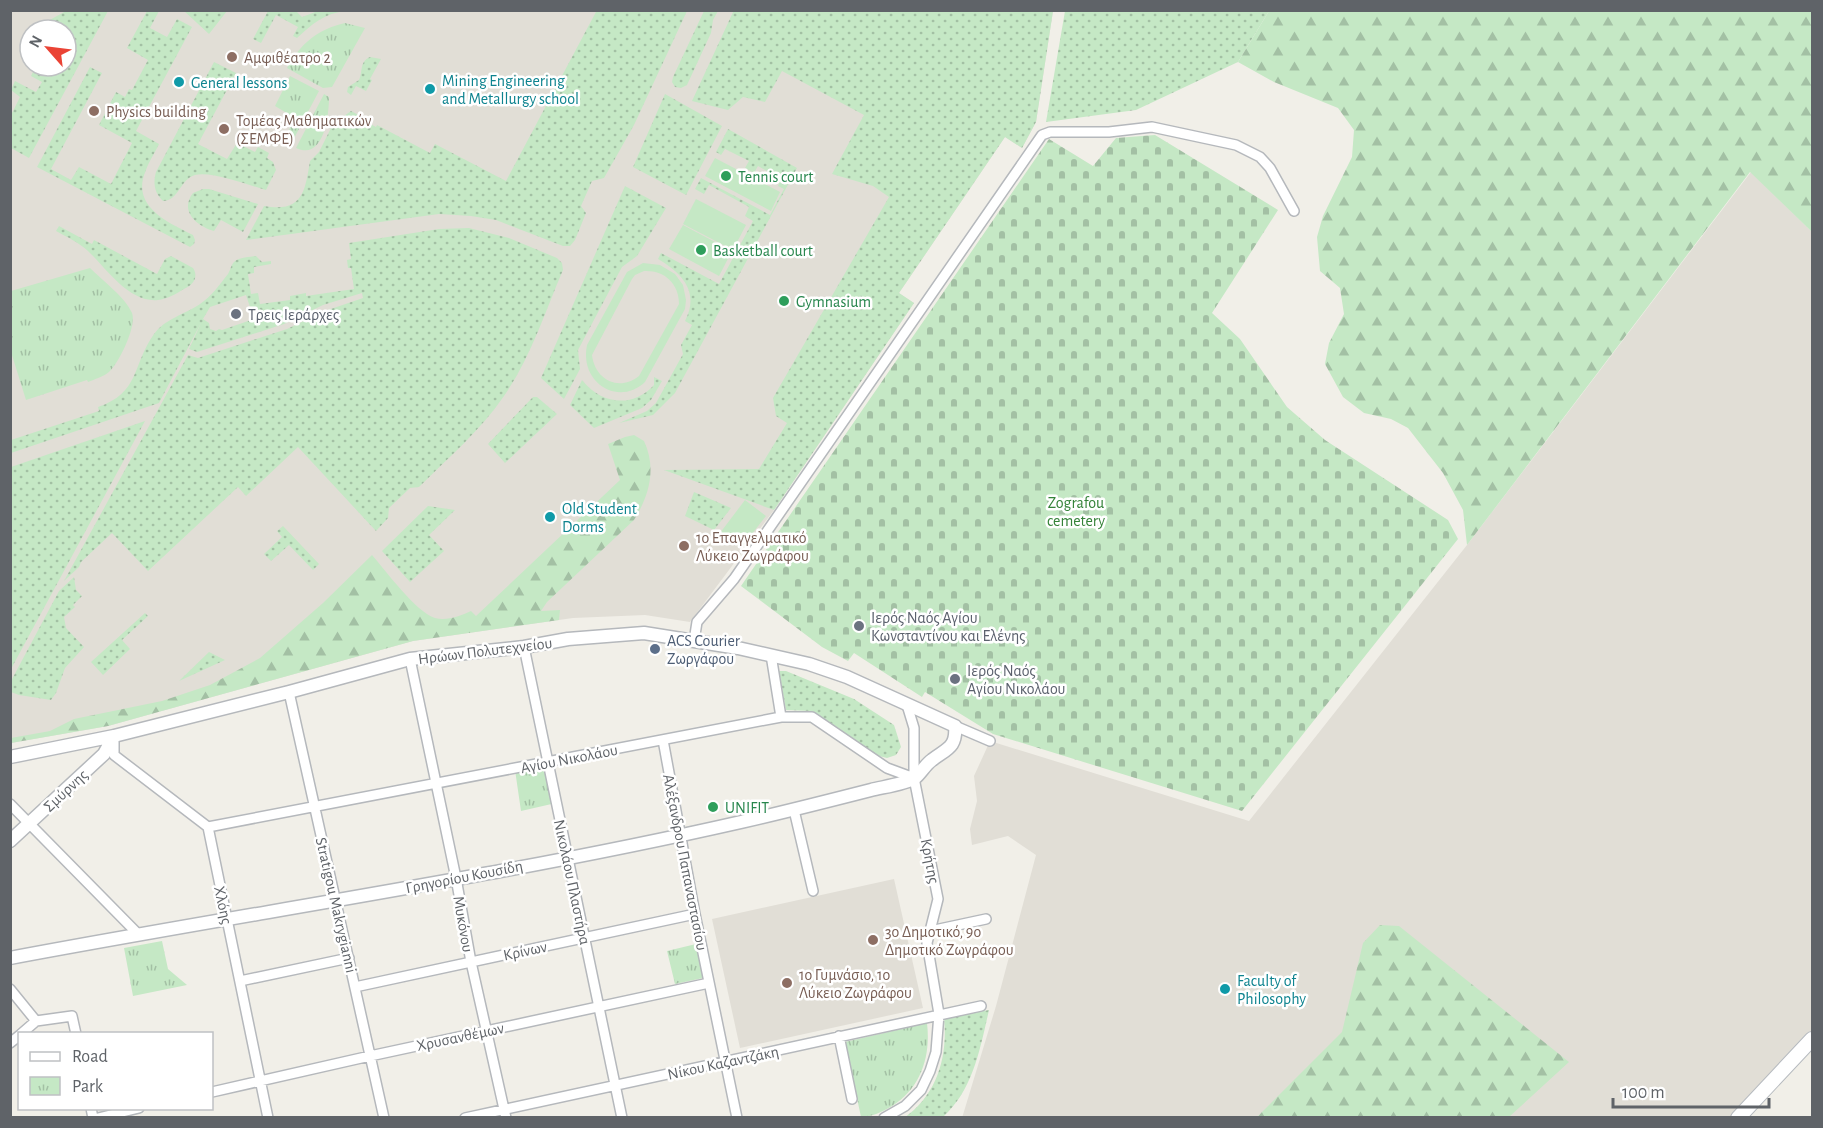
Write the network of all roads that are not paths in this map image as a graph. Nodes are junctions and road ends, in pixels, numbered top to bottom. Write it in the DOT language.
graph roads {
  1 [pos="1294,211"];
  2 [pos="694,640"];
  3 [pos="524,647"];
  4 [pos="771,655"];
  5 [pos="410,659"];
  6 [pos="289,692"];
  7 [pos="907,705"];
  8 [pos="781,717"];
  9 [pos="955,726"];
  10 [pos="114,736"];
  11 [pos="663,740"];
  12 [pos="990,741"];
  13 [pos="10,757"];
  14 [pos="547,762"];
  15 [pos="914,778"];
  16 [pos="435,783"];
  17 [pos="10,804"];
  18 [pos="315,806"];
  19 [pos="794,810"];
  20 [pos="29,823"];
  21 [pos="208,827"];
  22 [pos="680,836"];
  23 [pos="10,841"];
  24 [pos="568,857"];
  25 [pos="456,878"];
  26 [pos="813,891"];
  27 [pos="336,900"];
  28 [pos="695,914"];
  29 [pos="227,918"];
  30 [pos="986,919"];
  31 [pos="930,931"];
  32 [pos="138,934"];
  33 [pos="585,937"];
  34 [pos="10,958"];
  35 [pos="349,958"];
  36 [pos="471,962"];
  37 [pos="240,981"];
  38 [pos="709,983"];
  39 [pos="355,987"];
  40 [pos="10,990"];
  41 [pos="599,1005"];
  42 [pos="981,1006"];
  43 [pos="939,1014"];
  44 [pos="36,1021"];
  45 [pos="486,1031"];
  46 [pos="22,1032"];
  47 [pos="76,1032"];
  48 [pos="839,1036"];
  49 [pos="1812,1039"];
  50 [pos="370,1056"];
  51 [pos="726,1062"];
  52 [pos="261,1082"];
  53 [pos="616,1085"];
  54 [pos="213,1092"];
  55 [pos="852,1099"];
  56 [pos="131,1110"];
  57 [pos="505,1113"];
  58 [pos="98,1118"];
  59 [pos="268,1118"];
  60 [pos="384,1118"];
  61 [pos="465,1118"];
  62 [pos="622,1118"];
  63 [pos="737,1118"];
  64 [pos="884,1118"];
  65 [pos="1738,1118"];
  1 -- 2 [label="street"];
  2 -- 3 [label="street, Ηρώων Πολυτεχνείου"];
  2 -- 4 [label="street, Ηρώων Πολυτεχνείου"];
  3 -- 5 [label="street, Ηρώων Πολυτεχνείου"];
  3 -- 14 [label="street, Νικολάου Πλαστήρα"];
  4 -- 7 [label="street, Ηρώων Πολυτεχνείου"];
  4 -- 8 [label="street"];
  5 -- 6 [label="street, Ηρώων Πολυτεχνείου"];
  5 -- 16 [label="street, Μυκόνου"];
  6 -- 10 [label="street, Ηρώων Πολυτεχνείου"];
  6 -- 18 [label="street, Stratigou Makrygianni"];
  7 -- 9 [label="street, Ηρώων Πολυτεχνείου"];
  7 -- 15 [label="street"];
  8 -- 11 [label="street, Αγίου Νικολάου"];
  8 -- 15 [label="street, Αγίου Νικολάου"];
  9 -- 12 [label="street"];
  9 -- 15 [label="street, Γρηγορίου Κουσίδη"];
  10 -- 13 [label="street, Ηρώων Πολυτεχνείου"];
  10 -- 20 [label="street, Σμύρνης"];
  10 -- 21 [label="street"];
  11 -- 14 [label="street, Αγίου Νικολάου"];
  11 -- 22 [label="street, Αλέξανδρου Παπαναστασίου"];
  14 -- 16 [label="street, Αγίου Νικολάου"];
  14 -- 24 [label="street, Νικολάου Πλαστήρα"];
  15 -- 19 [label="street, Γρηγορίου Κουσίδη"];
  15 -- 31 [label="street, Κρήτης"];
  16 -- 18 [label="street, Αγίου Νικολάου"];
  16 -- 25 [label="street, Μυκόνου"];
  17 -- 20 [label="street"];
  18 -- 21 [label="street, Αγίου Νικολάου"];
  18 -- 27 [label="street, Stratigou Makrygianni"];
  19 -- 22 [label="street, Γρηγορίου Κουσίδη"];
  19 -- 26 [label="street"];
  20 -- 23 [label="street, Σμύρνης"];
  20 -- 32 [label="street"];
  21 -- 29 [label="street, Χλόης"];
  22 -- 24 [label="street, Γρηγορίου Κουσίδη"];
  22 -- 28 [label="street, Αλέξανδρου Παπαναστασίου"];
  24 -- 25 [label="street, Γρηγορίου Κουσίδη"];
  24 -- 33 [label="street, Νικολάου Πλαστήρα"];
  25 -- 27 [label="street, Γρηγορίου Κουσίδη"];
  25 -- 36 [label="street, Μυκόνου"];
  27 -- 29 [label="street, Γρηγορίου Κουσίδη"];
  27 -- 35 [label="street, Stratigou Makrygianni"];
  28 -- 33 [label="street, Κρίνων"];
  28 -- 38 [label="street, Αλέξανδρου Παπαναστασίου"];
  29 -- 32 [label="street, Γρηγορίου Κουσίδη"];
  29 -- 37 [label="street, Χλόης"];
  30 -- 31 [label="street"];
  31 -- 43 [label="street, Κρήτης"];
  32 -- 34 [label="street, Γρηγορίου Κουσίδη"];
  33 -- 36 [label="street, Κρίνων"];
  33 -- 41 [label="street, Νικολάου Πλαστήρα"];
  35 -- 37 [label="street"];
  35 -- 39 [label="street, Stratigou Makrygianni"];
  36 -- 39 [label="street, Κρίνων"];
  36 -- 45 [label="street, Μυκόνου"];
  37 -- 52 [label="street, Χλόης"];
  38 -- 41 [label="street, Χρυσανθέμων"];
  38 -- 51 [label="street, Αλέξανδρου Παπαναστασίου"];
  39 -- 50 [label="street, Stratigou Makrygianni"];
  40 -- 44 [label="street"];
  41 -- 45 [label="street, Χρυσανθέμων"];
  41 -- 53 [label="street, Νικολάου Πλαστήρα"];
  42 -- 43 [label="street, Νίκου Καζαντζάκη"];
  43 -- 48 [label="street, Νίκου Καζαντζάκη"];
  43 -- 64 [label="street, Κρήτης"];
  44 -- 46 [label="street"];
  44 -- 47 [label="street"];
  45 -- 50 [label="street, Χρυσανθέμων"];
  45 -- 57 [label="street, Μυκόνου"];
  48 -- 51 [label="street, Νίκου Καζαντζάκη"];
  48 -- 55 [label="street"];
  49 -- 65 [label="main road"];
  50 -- 52 [label="street, Χρυσανθέμων"];
  50 -- 60 [label="street, Stratigou Makrygianni"];
  51 -- 53 [label="street, Νίκου Καζαντζάκη"];
  51 -- 63 [label="street"];
  52 -- 54 [label="street, Χρυσανθέμων"];
  52 -- 59 [label="street, Χλόης"];
  53 -- 57 [label="street, Νίκου Καζαντζάκη"];
  53 -- 62 [label="street, Νικολάου Πλαστήρα"];
  56 -- 58 [label="street"];
  57 -- 61 [label="street, Νίκου Καζαντζάκη"];
}
